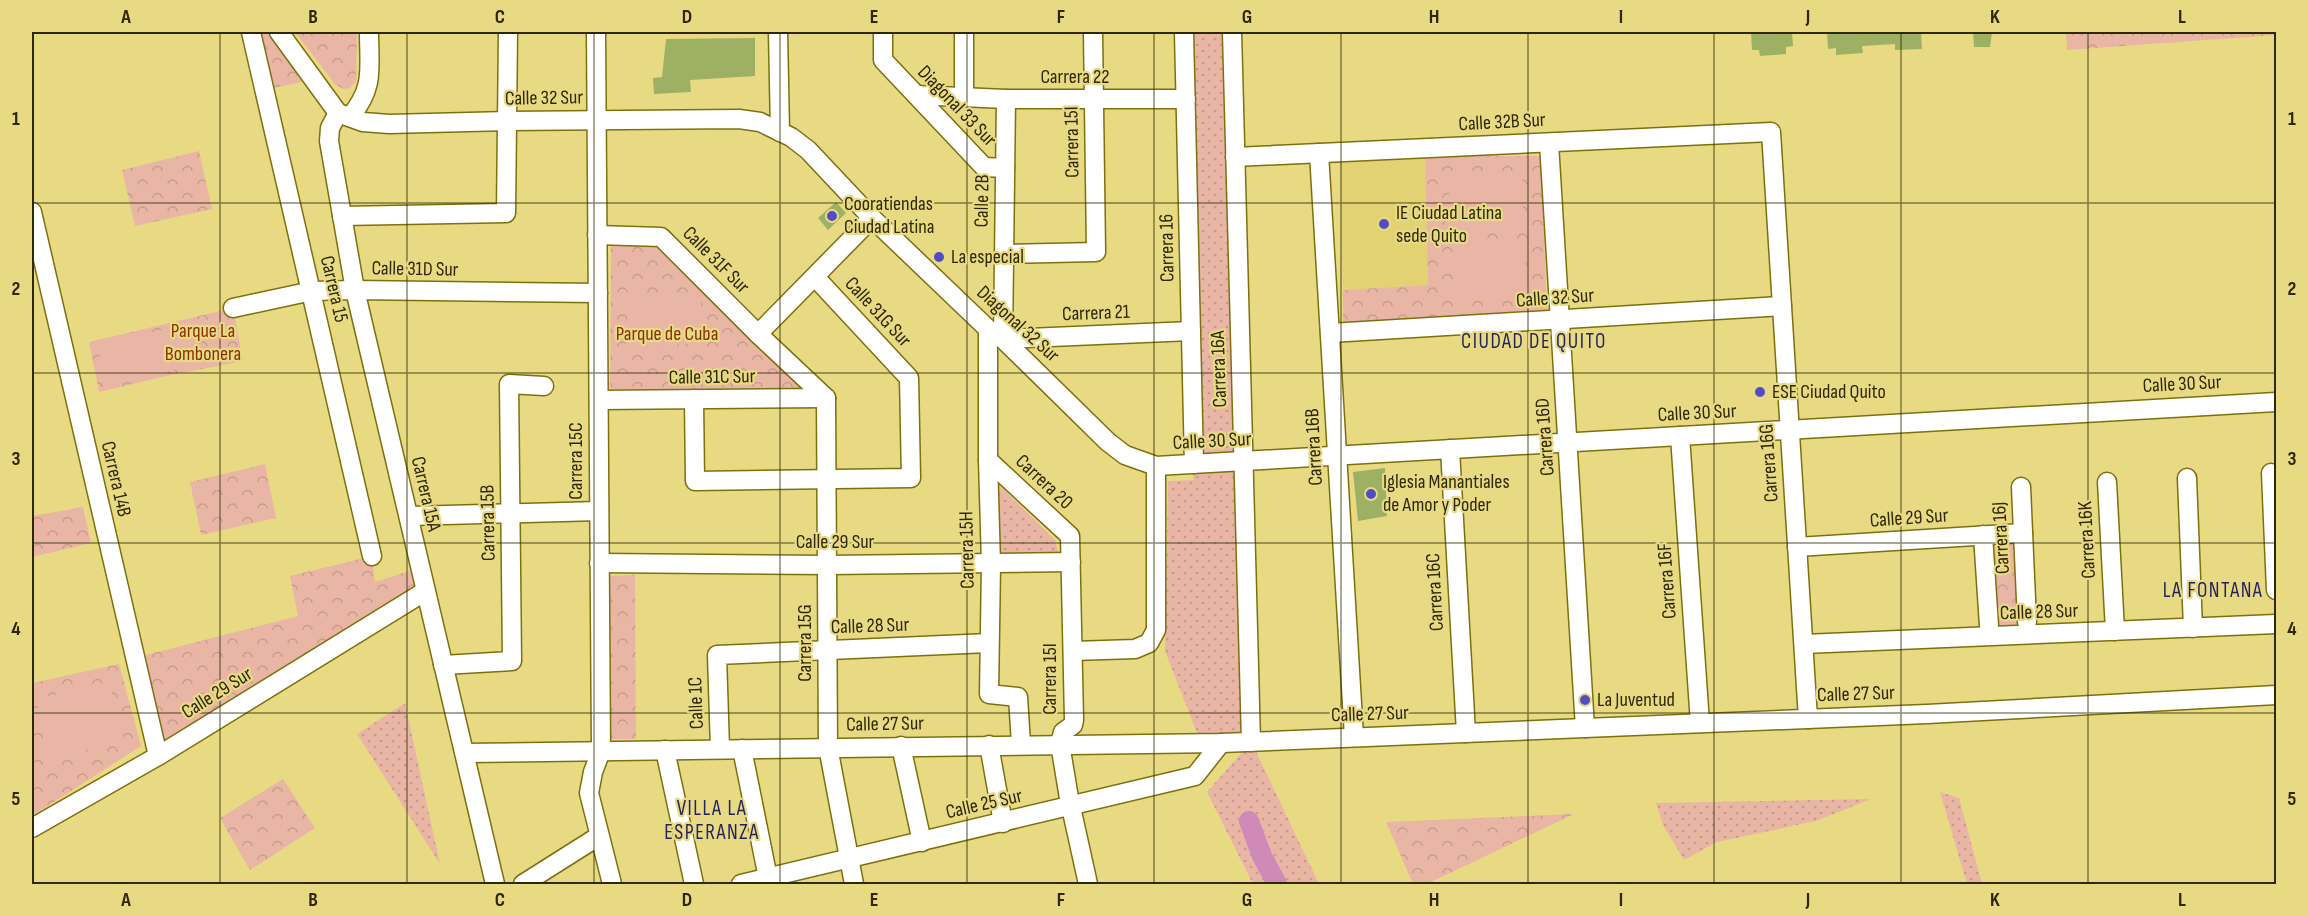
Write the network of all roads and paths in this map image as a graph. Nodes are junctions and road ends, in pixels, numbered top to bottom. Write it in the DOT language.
graph roads {
  1 [pos="251,32"];
  2 [pos="279,32"];
  3 [pos="369,32"];
  4 [pos="508,32"];
  5 [pos="596,32"];
  6 [pos="778,32"];
  7 [pos="883,32"];
  8 [pos="964,32"];
  9 [pos="1093,32"];
  10 [pos="1184,32"];
  11 [pos="1232,32"];
  12 [pos="915,95"];
  13 [pos="964,97"];
  14 [pos="1006,99"];
  15 [pos="1094,99"];
  16 [pos="1186,99"];
  17 [pos="344,115"];
  18 [pos="597,120"];
  19 [pos="508,121"];
  20 [pos="780,132"];
  21 [pos="1771,132"];
  22 [pos="1549,143"];
  23 [pos="1319,153"];
  24 [pos="1235,157"];
  25 [pos="1005,168"];
  26 [pos="32,212"];
  27 [pos="342,216"];
  28 [pos="872,218"];
  29 [pos="597,235"];
  30 [pos="1004,254"];
  31 [pos="814,277"];
  32 [pos="355,290"];
  33 [pos="312,291"];
  34 [pos="598,293"];
  35 [pos="1782,306"];
  36 [pos="233,309"];
  37 [pos="1559,320"];
  38 [pos="1191,332"];
  39 [pos="1330,333"];
  40 [pos="758,334"];
  41 [pos="995,334"];
  42 [pos="544,386"];
  43 [pos="826,398"];
  44 [pos="694,399"];
  45 [pos="598,400"];
  46 [pos="2277,402"];
  47 [pos="1790,430"];
  48 [pos="1680,436"];
  49 [pos="1568,442"];
  50 [pos="1450,449"];
  51 [pos="1337,456"];
  52 [pos="988,460"];
  53 [pos="1244,461"];
  54 [pos="1194,464"];
  55 [pos="1156,466"];
  56 [pos="2271,473"];
  57 [pos="2187,478"];
  58 [pos="827,480"];
  59 [pos="2107,482"];
  60 [pos="2021,487"];
  61 [pos="599,511"];
  62 [pos="510,513"];
  63 [pos="409,516"];
  64 [pos="2023,533"];
  65 [pos="1983,535"];
  66 [pos="1070,536"];
  67 [pos="1797,548"];
  68 [pos="372,556"];
  69 [pos="1071,562"];
  70 [pos="599,563"];
  71 [pos="991,564"];
  72 [pos="828,565"];
  73 [pos="2277,590"];
  74 [pos="424,592"];
  75 [pos="2027,622"];
  76 [pos="2277,624"];
  77 [pos="1989,626"];
  78 [pos="2193,628"];
  79 [pos="2115,631"];
  80 [pos="988,643"];
  81 [pos="1804,644"];
  82 [pos="828,650"];
  83 [pos="1073,651"];
  84 [pos="717,655"];
  85 [pos="443,665"];
  86 [pos="2277,695"];
  87 [pos="1808,719"];
  88 [pos="1700,723"];
  89 [pos="1585,728"];
  90 [pos="1466,733"];
  91 [pos="1354,737"];
  92 [pos="1251,741"];
  93 [pos="1221,743"];
  94 [pos="1021,744"];
  95 [pos="1060,744"];
  96 [pos="989,745"];
  97 [pos="900,746"];
  98 [pos="828,747"];
  99 [pos="720,749"];
  100 [pos="742,749"];
  101 [pos="665,750"];
  102 [pos="601,751"];
  103 [pos="465,753"];
  104 [pos="158,756"];
  105 [pos="1071,807"];
  106 [pos="1002,823"];
  107 [pos="32,828"];
  108 [pos="599,836"];
  109 [pos="922,842"];
  110 [pos="848,860"];
  111 [pos="768,878"];
  112 [pos="526,884"];
  113 [pos="495,885"];
  114 [pos="612,885"];
  115 [pos="694,885"];
  116 [pos="741,885"];
  117 [pos="854,885"];
  118 [pos="1088,885"];
  1 -- 33 [label="street, Carrera 15"];
  2 -- 17 [label="street"];
  3 -- 17 [label="street, Carrera 15A"];
  4 -- 19 [label="street"];
  5 -- 18 [label="street, Carrera 15C"];
  6 -- 20 [label="street"];
  7 -- 12 [label="street, Diagonal 33 Sur"];
  8 -- 13 [label="street"];
  9 -- 15 [label="street, Carrera 15I"];
  10 -- 16 [label="street, Carrera 16"];
  11 -- 24 [label="street, Carrera 16A"];
  12 -- 13 [label="street, Carrera 22"];
  12 -- 25 [label="street, Diagonal 33 Sur"];
  13 -- 14 [label="street, Carrera 22"];
  14 -- 15 [label="street, Carrera 22"];
  14 -- 25 [label="street, Calle 2B"];
  15 -- 16 [label="street, Carrera 22"];
  15 -- 30 [label="street, Carrera 15I"];
  16 -- 38 [label="street, Carrera 16"];
  17 -- 19 [label="street, Calle 32 Sur"];
  17 -- 27 [label="street, Carrera 15A"];
  18 -- 19 [label="street, Calle 32 Sur"];
  18 -- 20 [label="street, Calle 32 Sur"];
  18 -- 29 [label="street, Carrera 15C"];
  19 -- 27 [label="street"];
  20 -- 28 [label="street, Diagonal 32 Sur"];
  21 -- 22 [label="street, Calle 32B Sur"];
  21 -- 35 [label="street, Carrera 16G"];
  22 -- 23 [label="street, Calle 32B Sur"];
  22 -- 37 [label="street, Carrera 16D"];
  23 -- 24 [label="street, Calle 32B Sur"];
  23 -- 39 [label="street, Carrera 16B"];
  24 -- 53 [label="street, Carrera 16A"];
  25 -- 30 [label="street, Calle 2B"];
  26 -- 104 [label="street, Carrera 14B"];
  27 -- 32 [label="street, Carrera 15A"];
  28 -- 31 [label="street"];
  28 -- 41 [label="street, Diagonal 32 Sur"];
  29 -- 34 [label="street, Carrera 15C"];
  29 -- 40 [label="street, Calle 31F Sur"];
  30 -- 41 [label="street, Calle 2B"];
  31 -- 40 [label="street"];
  31 -- 58 [label="street, Calle 31G Sur"];
  32 -- 33 [label="street, Calle 31D Sur"];
  32 -- 34 [label="street, Calle 31D Sur"];
  32 -- 63 [label="street, Carrera 15A"];
  33 -- 36 [label="street, Calle 31D Sur"];
  33 -- 68 [label="street, Carrera 15"];
  34 -- 45 [label="street, Carrera 15C"];
  35 -- 37 [label="street, Calle 32 Sur"];
  35 -- 47 [label="street, Carrera 16G"];
  37 -- 39 [label="street, Calle 32 Sur"];
  37 -- 49 [label="street, Carrera 16D"];
  38 -- 41 [label="street, Carrera 21"];
  38 -- 54 [label="street, Carrera 16"];
  39 -- 51 [label="street, Carrera 16B"];
  40 -- 43 [label="street, Calle 31F Sur"];
  41 -- 52 [label="street, Carrera 15H"];
  41 -- 55 [label="street, Diagonal 32 Sur"];
  42 -- 62 [label="street, Carrera 15B"];
  43 -- 44 [label="street, Calle 31C Sur"];
  43 -- 58 [label="street, Carrera 15G"];
  44 -- 45 [label="street, Calle 31C Sur"];
  44 -- 58 [label="street"];
  45 -- 61 [label="street, Carrera 15C"];
  46 -- 47 [label="street, Calle 30 Sur"];
  47 -- 48 [label="street, Calle 30 Sur"];
  47 -- 67 [label="street, Carrera 16G"];
  48 -- 49 [label="street, Calle 30 Sur"];
  48 -- 88 [label="street, Carrera 16F"];
  49 -- 50 [label="street, Calle 30 Sur"];
  49 -- 89 [label="street, Carrera 16D"];
  50 -- 51 [label="street, Calle 30 Sur"];
  50 -- 90 [label="street, Carrera 16C"];
  51 -- 53 [label="street, Calle 30 Sur"];
  51 -- 91 [label="street, Carrera 16B"];
  52 -- 66 [label="street, Carrera 20"];
  52 -- 71 [label="street, Carrera 15H"];
  53 -- 54 [label="street, Calle 30 Sur"];
  53 -- 92 [label="street, Carrera 16A"];
  54 -- 55 [label="street, Calle 30 Sur"];
  55 -- 83 [label="street"];
  56 -- 73 [label="street"];
  57 -- 78 [label="street"];
  58 -- 72 [label="street, Carrera 15G"];
  59 -- 79 [label="street, Carrera 16K"];
  60 -- 64 [label="street, Carrera 16J"];
  61 -- 62 [label="street"];
  61 -- 70 [label="street, Carrera 15C"];
  62 -- 63 [label="street"];
  62 -- 85 [label="street, Carrera 15B"];
  63 -- 74 [label="street, Carrera 15A"];
  64 -- 65 [label="street, Calle 29 Sur"];
  64 -- 75 [label="street, Carrera 16J"];
  65 -- 67 [label="street, Calle 29 Sur"];
  65 -- 77 [label="street"];
  66 -- 69 [label="street, Carrera 15I"];
  67 -- 81 [label="street, Carrera 16G"];
  69 -- 71 [label="street, Calle 29 Sur"];
  69 -- 83 [label="street, Carrera 15I"];
  70 -- 72 [label="street, Calle 29 Sur"];
  70 -- 102 [label="street, Carrera 15C"];
  71 -- 72 [label="street, Calle 29 Sur"];
  71 -- 80 [label="street, Carrera 15H"];
  72 -- 82 [label="street, Carrera 15G"];
  74 -- 85 [label="street, Carrera 15A"];
  74 -- 104 [label="street, Calle 29 Sur"];
  76 -- 78 [label="street, Calle 28 Sur"];
  78 -- 79 [label="street, Calle 28 Sur"];
  79 -- 81 [label="street, Calle 28 Sur"];
  80 -- 82 [label="street, Calle 28 Sur"];
  80 -- 94 [label="street, Carrera 15H"];
  81 -- 87 [label="street, Carrera 16G"];
  82 -- 84 [label="street, Calle 28 Sur"];
  82 -- 98 [label="street, Carrera 15G"];
  83 -- 95 [label="street, Carrera 15I"];
  84 -- 99 [label="street, Calle 1C"];
  85 -- 103 [label="street, Carrera 15A"];
  86 -- 87 [label="street, Calle 27 Sur"];
  87 -- 88 [label="street, Calle 27 Sur"];
  88 -- 89 [label="street, Calle 27 Sur"];
  89 -- 90 [label="street, Calle 27 Sur"];
  90 -- 91 [label="street, Calle 27 Sur"];
  91 -- 92 [label="street, Calle 27 Sur"];
  92 -- 93 [label="street, Calle 27 Sur"];
  93 -- 95 [label="street, Calle 27 Sur"];
  93 -- 105 [label="street, Calle 25 Sur"];
  94 -- 95 [label="street, Calle 27 Sur"];
  94 -- 96 [label="street, Calle 27 Sur"];
  95 -- 105 [label="street, Carrera 15I"];
  96 -- 97 [label="street, Calle 27 Sur"];
  96 -- 106 [label="street"];
  97 -- 98 [label="street, Calle 27 Sur"];
  97 -- 109 [label="street"];
  98 -- 100 [label="street, Calle 27 Sur"];
  98 -- 110 [label="street, Carrera 15G"];
  99 -- 100 [label="street, Calle 27 Sur"];
  99 -- 101 [label="street, Calle 27 Sur"];
  100 -- 111 [label="street"];
  101 -- 102 [label="street, Calle 27 Sur"];
  101 -- 115 [label="street"];
  102 -- 103 [label="street, Calle 27 Sur"];
  102 -- 108 [label="street, Carrera 15C"];
  103 -- 113 [label="street, Carrera 15A"];
  104 -- 107 [label="street, Calle 29 Sur"];
  105 -- 106 [label="street, Calle 25 Sur"];
  105 -- 118 [label="street, Carrera 15I"];
  106 -- 109 [label="street, Calle 25 Sur"];
  108 -- 112 [label="street"];
  108 -- 114 [label="street, Carrera 15C"];
  109 -- 110 [label="street, Calle 25 Sur"];
  110 -- 111 [label="street, Calle 25 Sur"];
  110 -- 117 [label="street, Carrera 15G"];
  111 -- 116 [label="street, Calle 25 Sur"];
}
